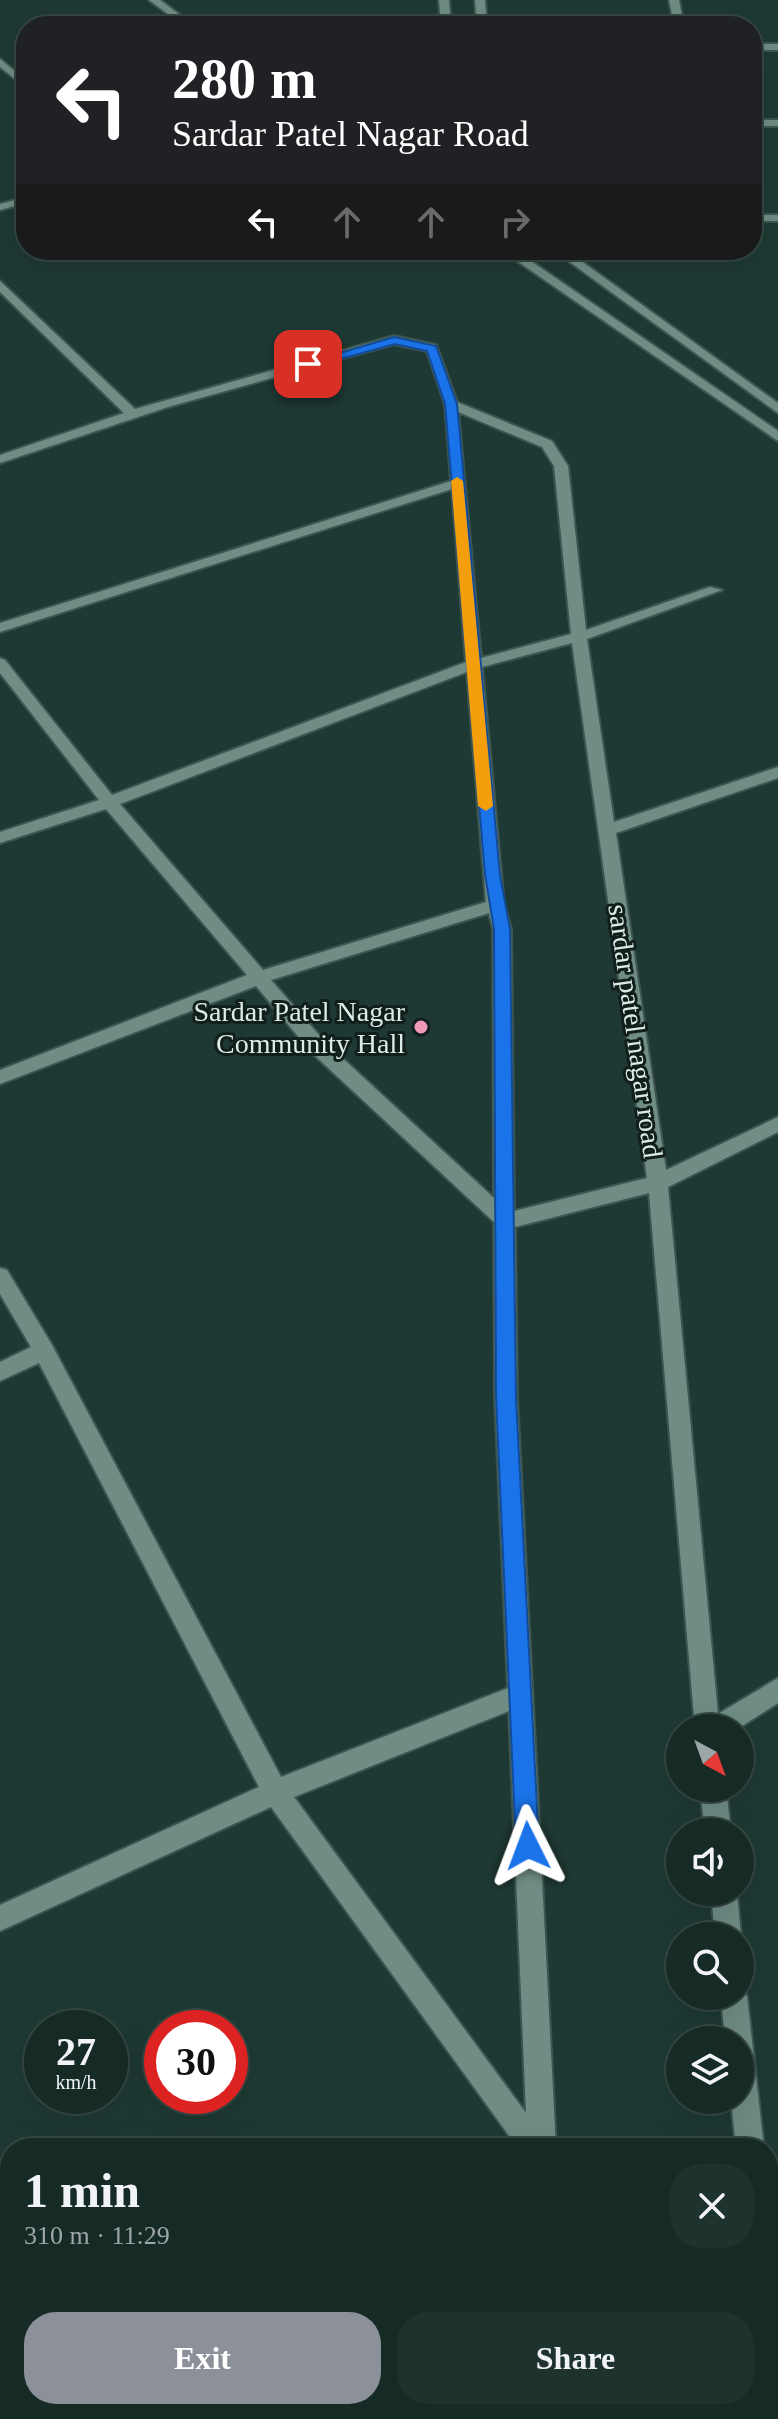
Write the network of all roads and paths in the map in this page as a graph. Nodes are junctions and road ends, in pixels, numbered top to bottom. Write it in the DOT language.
graph roads {
  1 [pos="154,0"];
  2 [pos="176,16"];
  3 [pos="0,62"];
  4 [pos="16,76"];
  5 [pos="521,260"];
  6 [pos="573,260"];
  7 [pos="0,285"];
  8 [pos="451,404"];
  9 [pos="778,409"];
  10 [pos="131,413"];
  11 [pos="778,437"];
  12 [pos="0,459"];
  13 [pos="457,483"];
  14 [pos="715,590"];
  15 [pos="0,628"];
  16 [pos="579,637"];
  17 [pos="0,663"];
  18 [pos="472,665"];
  19 [pos="778,772"];
  20 [pos="109,802"];
  21 [pos="606,830"];
  22 [pos="0,838"];
  23 [pos="495,905"];
  24 [pos="258,978"];
  25 [pos="0,1077"];
  26 [pos="778,1124"];
  27 [pos="658,1183"];
  28 [pos="506,1221"];
  29 [pos="0,1276"];
  30 [pos="44,1351"];
  31 [pos="0,1372"];
  32 [pos="778,1689"];
  33 [pos="520,1695"];
  34 [pos="706,1714"];
  35 [pos="740,1714"];
  36 [pos="275,1792"];
  37 [pos="0,1918"];
  38 [pos="747,2114"];
  39 [pos="528,2138"];
  40 [pos="542,2138"];
  41 [pos="749,2138"];
  1 -- 2 [label="street"];
  3 -- 4 [label="street"];
  5 -- 11 [label="street"];
  6 -- 9 [label="street"];
  7 -- 10 [label="street"];
  8 -- 10 [label="street"];
  8 -- 13 [label="street"];
  8 -- 16 [label="street, sardar patel nagar road"];
  10 -- 12 [label="street"];
  13 -- 15 [label="street"];
  13 -- 18 [label="street"];
  14 -- 16 [label="street"];
  16 -- 18 [label="street"];
  16 -- 21 [label="street, sardar patel nagar road"];
  17 -- 20 [label="street"];
  18 -- 20 [label="street"];
  18 -- 23 [label="street"];
  19 -- 21 [label="street"];
  20 -- 22 [label="street"];
  20 -- 24 [label="street"];
  21 -- 27 [label="street, sardar patel nagar road"];
  23 -- 24 [label="street"];
  23 -- 28 [label="street"];
  24 -- 25 [label="street"];
  24 -- 28 [label="street"];
  26 -- 27 [label="street"];
  27 -- 28 [label="street"];
  27 -- 34 [label="street, sardar patel nagar road"];
  28 -- 33 [label="street"];
  29 -- 30 [label="street"];
  30 -- 31 [label="street"];
  30 -- 36 [label="street"];
  32 -- 35 [label="street"];
  33 -- 36 [label="street"];
  33 -- 40 [label="street"];
  36 -- 37 [label="street"];
  36 -- 39 [label="street"];
  38 -- 41 [label="street"];
}
